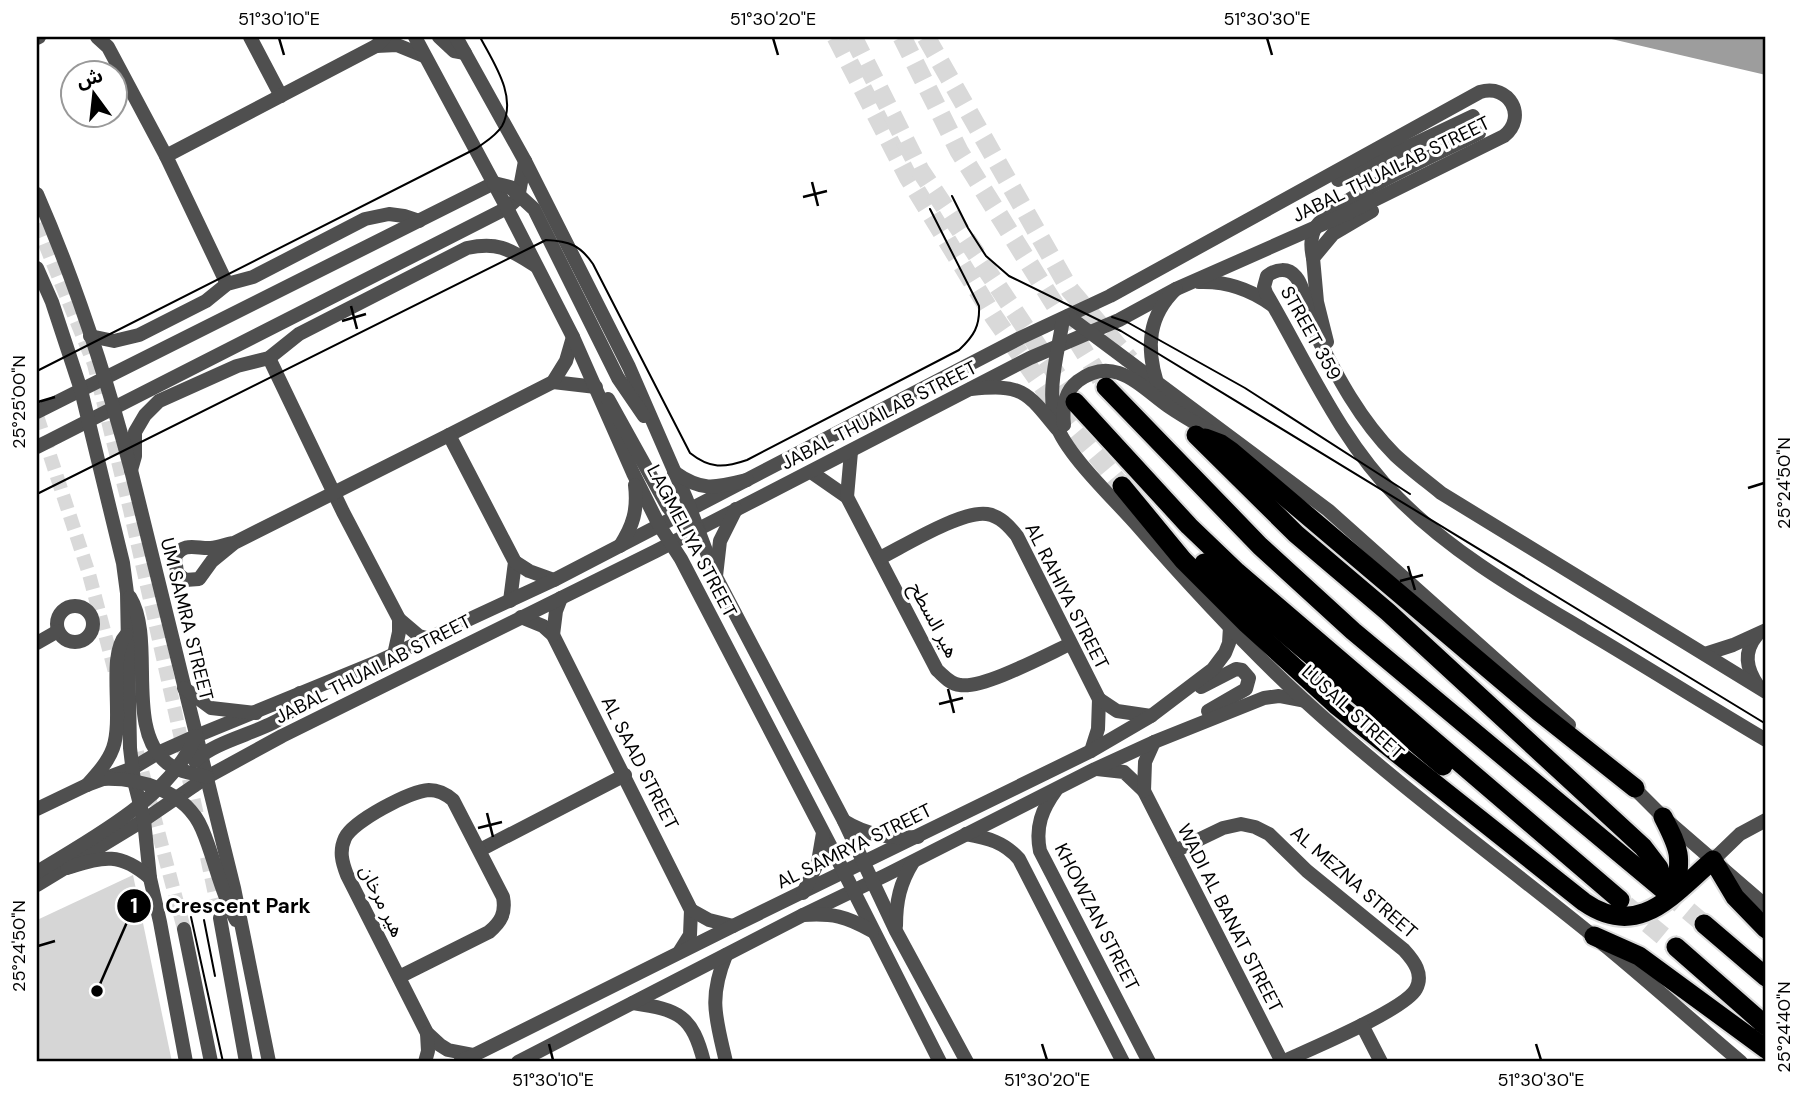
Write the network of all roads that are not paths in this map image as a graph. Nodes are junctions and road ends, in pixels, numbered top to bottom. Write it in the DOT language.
graph roads {
  1 [pos="250,37"];
  2 [pos="415,37"];
  3 [pos="439,37"];
  4 [pos="456,37"];
  5 [pos="104,40"];
  6 [pos="380,41"];
  7 [pos="465,53"];
  8 [pos="424,56"];
  9 [pos="281,96"];
  10 [pos="1473,116"];
  11 [pos="1479,133"];
  12 [pos="166,156"];
  13 [pos="525,161"];
  14 [pos="494,183"];
  15 [pos="1388,193"];
  16 [pos="37,194"];
  17 [pos="519,194"];
  18 [pos="507,208"];
  19 [pos="37,217"];
  20 [pos="419,221"];
  21 [pos="51,226"];
  22 [pos="1315,228"];
  23 [pos="1216,237"];
  24 [pos="1313,258"];
  25 [pos="536,266"];
  26 [pos="37,268"];
  27 [pos="1191,282"];
  28 [pos="227,284"];
  29 [pos="1176,289"];
  30 [pos="1275,307"];
  31 [pos="175,317"];
  32 [pos="1066,318"];
  33 [pos="1090,333"];
  34 [pos="90,336"];
  35 [pos="185,337"];
  36 [pos="573,337"];
  37 [pos="1059,346"];
  38 [pos="269,358"];
  39 [pos="1332,364"];
  40 [pos="104,379"];
  41 [pos="553,382"];
  42 [pos="1157,383"];
  43 [pos="1106,387"];
  44 [pos="971,389"];
  45 [pos="81,390"];
  46 [pos="597,390"];
  47 [pos="1075,402"];
  48 [pos="115,407"];
  49 [pos="37,412"];
  50 [pos="90,420"];
  51 [pos="654,428"];
  52 [pos="449,435"];
  53 [pos="1065,440"];
  54 [pos="37,447"];
  55 [pos="851,452"];
  56 [pos="1259,457"];
  57 [pos="131,470"];
  58 [pos="674,472"];
  59 [pos="811,472"];
  60 [pos="633,473"];
  61 [pos="747,480"];
  62 [pos="334,494"];
  63 [pos="847,497"];
  64 [pos="690,509"];
  65 [pos="736,509"];
  66 [pos="675,517"];
  67 [pos="659,525"];
  68 [pos="691,532"];
  69 [pos="234,543"];
  70 [pos="671,544"];
  71 [pos="620,547"];
  72 [pos="880,558"];
  73 [pos="515,562"];
  74 [pos="716,577"];
  75 [pos="554,580"];
  76 [pos="127,593"];
  77 [pos="561,598"];
  78 [pos="510,601"];
  79 [pos="521,617"];
  80 [pos="399,619"];
  81 [pos="1230,627"];
  82 [pos="58,631"];
  83 [pos="1762,632"];
  84 [pos="127,634"];
  85 [pos="553,635"];
  86 [pos="429,639"];
  87 [pos="37,643"];
  88 [pos="1070,644"];
  89 [pos="1705,654"];
  90 [pos="394,655"];
  91 [pos="184,688"];
  92 [pos="1763,690"];
  93 [pos="300,693"];
  94 [pos="1099,699"];
  95 [pos="1305,701"];
  96 [pos="256,713"];
  97 [pos="1151,716"];
  98 [pos="196,736"];
  99 [pos="1766,740"];
  100 [pos="1154,741"];
  101 [pos="1091,751"];
  102 [pos="158,753"];
  103 [pos="201,755"];
  104 [pos="1095,769"];
  105 [pos="180,770"];
  106 [pos="134,775"];
  107 [pos="625,775"];
  108 [pos="207,777"];
  109 [pos="94,782"];
  110 [pos="1058,788"];
  111 [pos="1635,788"];
  112 [pos="1144,791"];
  113 [pos="165,792"];
  114 [pos="37,795"];
  115 [pos="54,800"];
  116 [pos="141,804"];
  117 [pos="37,809"];
  118 [pos="1663,817"];
  119 [pos="144,820"];
  120 [pos="1766,820"];
  121 [pos="844,821"];
  122 [pos="823,833"];
  123 [pos="966,834"];
  124 [pos="918,837"];
  125 [pos="480,850"];
  126 [pos="1175,851"];
  127 [pos="1713,860"];
  128 [pos="865,862"];
  129 [pos="913,862"];
  130 [pos="67,868"];
  131 [pos="37,872"];
  132 [pos="844,872"];
  133 [pos="150,878"];
  134 [pos="873,882"];
  135 [pos="1600,882"];
  136 [pos="37,885"];
  137 [pos="853,891"];
  138 [pos="1670,892"];
  139 [pos="803,893"];
  140 [pos="1620,900"];
  141 [pos="1766,906"];
  142 [pos="691,910"];
  143 [pos="803,915"];
  144 [pos="220,918"];
  145 [pos="1704,924"];
  146 [pos="733,926"];
  147 [pos="184,929"];
  148 [pos="1766,929"];
  149 [pos="873,931"];
  150 [pos="896,931"];
  151 [pos="1594,936"];
  152 [pos="246,940"];
  153 [pos="1676,947"];
  154 [pos="679,952"];
  155 [pos="726,955"];
  156 [pos="398,977"];
  157 [pos="1766,977"];
  158 [pos="632,1003"];
  159 [pos="1362,1025"];
  160 [pos="1766,1026"];
  161 [pos="427,1033"];
  162 [pos="1766,1049"];
  163 [pos="475,1055"];
  164 [pos="186,1062"];
  165 [pos="211,1062"];
  166 [pos="246,1062"];
  167 [pos="269,1062"];
  168 [pos="425,1062"];
  169 [pos="460,1062"];
  170 [pos="518,1062"];
  171 [pos="704,1062"];
  172 [pos="726,1062"];
  173 [pos="940,1062"];
  174 [pos="967,1062"];
  175 [pos="1123,1062"];
  176 [pos="1149,1062"];
  177 [pos="1282,1062"];
  178 [pos="1381,1062"];
  179 [pos="1741,1062"];
  1 -- 9 [label="street"];
  2 -- 8 [label="street, LAGMELIYA STREET"];
  3 -- 7 [label="street"];
  4 -- 7 [label="street, LAGMELIYA STREET"];
  5 -- 12 [label="street"];
  6 -- 8 [label="street"];
  6 -- 9 [label="street"];
  7 -- 13 [label="street, LAGMELIYA STREET"];
  8 -- 14 [label="street, LAGMELIYA STREET"];
  9 -- 12 [label="street"];
  10 -- 23 [label="street"];
  11 -- 22 [label="street"];
  12 -- 28 [label="street"];
  13 -- 17 [label="street"];
  13 -- 51 [label="street, LAGMELIYA STREET"];
  14 -- 17 [label="street"];
  14 -- 18 [label="street, LAGMELIYA STREET"];
  14 -- 20 [label="street"];
  15 -- 22 [label="street, JABAL THUAILAB STREET"];
  15 -- 23 [label="street, JABAL THUAILAB STREET"];
  15 -- 24 [label="street"];
  16 -- 21 [label="street, UM SAMRA STREET"];
  17 -- 18 [label="street"];
  17 -- 51 [label="street"];
  18 -- 25 [label="street, LAGMELIYA STREET"];
  18 -- 48 [label="street"];
  19 -- 21 [label="street"];
  20 -- 28 [label="street"];
  20 -- 35 [label="street"];
  21 -- 34 [label="street, UM SAMRA STREET"];
  22 -- 24 [label="street"];
  22 -- 27 [label="street, JABAL THUAILAB STREET"];
  23 -- 32 [label="street, JABAL THUAILAB STREET"];
  24 -- 39 [label="street"];
  25 -- 36 [label="street, LAGMELIYA STREET"];
  25 -- 38 [label="street"];
  26 -- 45 [label="street"];
  27 -- 29 [label="street, JABAL THUAILAB STREET"];
  27 -- 30 [label="street"];
  28 -- 31 [label="street"];
  29 -- 33 [label="street, JABAL THUAILAB STREET"];
  29 -- 42 [label="street"];
  30 -- 39 [label="street, STREET 359"];
  30 -- 99 [label="street, STREET 359"];
  31 -- 34 [label="street"];
  31 -- 35 [label="street"];
  32 -- 33 [label="street"];
  32 -- 37 [label="street, LUSAIL STREET"];
  32 -- 61 [label="street, JABAL THUAILAB STREET"];
  33 -- 37 [label="street, JABAL THUAILAB STREET"];
  33 -- 42 [label="street"];
  34 -- 40 [label="street, UM SAMRA STREET"];
  35 -- 40 [label="street"];
  36 -- 41 [label="street"];
  36 -- 46 [label="street, LAGMELIYA STREET"];
  37 -- 44 [label="street, JABAL THUAILAB STREET"];
  37 -- 53 [label="street, LUSAIL STREET"];
  38 -- 57 [label="street"];
  38 -- 62 [label="street"];
  39 -- 89 [label="street, STREET 359"];
  40 -- 45 [label="street"];
  40 -- 48 [label="street, UM SAMRA STREET"];
  41 -- 46 [label="street"];
  41 -- 52 [label="street"];
  42 -- 56 [label="street"];
  43 -- 138 [label="highway"];
  44 -- 53 [label="street"];
  44 -- 55 [label="street, JABAL THUAILAB STREET"];
  45 -- 49 [label="street"];
  45 -- 50 [label="street"];
  46 -- 60 [label="street, LAGMELIYA STREET"];
  46 -- 66 [label="street"];
  47 -- 135 [label="highway, LUSAIL STREET"];
  48 -- 50 [label="street"];
  48 -- 57 [label="street, UM SAMRA STREET"];
  50 -- 54 [label="street"];
  50 -- 76 [label="street"];
  51 -- 58 [label="street, LAGMELIYA STREET"];
  52 -- 62 [label="street"];
  52 -- 73 [label="street"];
  53 -- 56 [label="street"];
  53 -- 81 [label="street, LUSAIL STREET"];
  55 -- 59 [label="street, JABAL THUAILAB STREET"];
  55 -- 63 [label="street"];
  56 -- 111 [label="street"];
  57 -- 91 [label="street, UM SAMRA STREET"];
  58 -- 61 [label="street"];
  58 -- 64 [label="street, LAGMELIYA STREET"];
  59 -- 63 [label="street, هير السطح"];
  59 -- 65 [label="street, JABAL THUAILAB STREET"];
  60 -- 67 [label="street, LAGMELIYA STREET"];
  60 -- 71 [label="street"];
  61 -- 64 [label="street, JABAL THUAILAB STREET"];
  62 -- 69 [label="street"];
  62 -- 80 [label="street"];
  63 -- 72 [label="street, هير السطح"];
  64 -- 66 [label="street, JABAL THUAILAB STREET"];
  64 -- 68 [label="street, LAGMELIYA STREET"];
  65 -- 68 [label="street, JABAL THUAILAB STREET"];
  65 -- 74 [label="street"];
  66 -- 67 [label="street, JABAL THUAILAB STREET"];
  66 -- 68 [label="street"];
  67 -- 68 [label="street"];
  67 -- 70 [label="street, LAGMELIYA STREET"];
  67 -- 71 [label="street, JABAL THUAILAB STREET"];
  68 -- 70 [label="street, JABAL THUAILAB STREET"];
  68 -- 74 [label="street, LAGMELIYA STREET"];
  70 -- 77 [label="street, JABAL THUAILAB STREET"];
  70 -- 122 [label="street, LAGMELIYA STREET"];
  71 -- 75 [label="street, JABAL THUAILAB STREET"];
  72 -- 88 [label="street, هير السطح"];
  72 -- 88 [label="street, AL RAHIYA STREET"];
  73 -- 75 [label="street"];
  73 -- 78 [label="street"];
  74 -- 121 [label="street, LAGMELIYA STREET"];
  75 -- 78 [label="street, JABAL THUAILAB STREET"];
  76 -- 84 [label="street"];
  76 -- 102 [label="street"];
  77 -- 79 [label="street, JABAL THUAILAB STREET"];
  77 -- 85 [label="street"];
  78 -- 86 [label="street, JABAL THUAILAB STREET"];
  79 -- 85 [label="street"];
  79 -- 108 [label="street, JABAL THUAILAB STREET"];
  80 -- 86 [label="street"];
  80 -- 90 [label="street"];
  81 -- 95 [label="street, LUSAIL STREET"];
  81 -- 97 [label="street, AL SAMRYA STREET"];
  82 -- 87 [label="street"];
  83 -- 89 [label="street"];
  83 -- 92 [label="street"];
  84 -- 106 [label="street"];
  84 -- 109 [label="street"];
  85 -- 107 [label="street, AL SAAD STREET"];
  86 -- 90 [label="street, JABAL THUAILAB STREET"];
  88 -- 94 [label="street, AL RAHIYA STREET"];
  89 -- 92 [label="street, STREET 359"];
  90 -- 93 [label="street, JABAL THUAILAB STREET"];
  91 -- 96 [label="street"];
  91 -- 98 [label="street, UM SAMRA STREET"];
  93 -- 96 [label="street, JABAL THUAILAB STREET"];
  93 -- 103 [label="street"];
  94 -- 97 [label="street, AL RAHIYA STREET"];
  94 -- 101 [label="street, AL RAHIYA STREET"];
  95 -- 100 [label="street, AL SAMRYA STREET"];
  95 -- 151 [label="street, LUSAIL STREET"];
  96 -- 98 [label="street, JABAL THUAILAB STREET"];
  97 -- 100 [label="street"];
  97 -- 101 [label="street, AL SAMRYA STREET"];
  98 -- 102 [label="street, JABAL THUAILAB STREET"];
  98 -- 103 [label="street, UM SAMRA STREET"];
  98 -- 105 [label="street"];
  100 -- 104 [label="street, AL SAMRYA STREET"];
  100 -- 112 [label="street"];
  101 -- 124 [label="street, AL SAMRYA STREET"];
  102 -- 105 [label="street"];
  102 -- 106 [label="street, JABAL THUAILAB STREET"];
  103 -- 105 [label="street"];
  103 -- 108 [label="street, UM SAMRA STREET"];
  104 -- 110 [label="street, AL SAMRYA STREET"];
  104 -- 112 [label="street, WADI AL BANAT STREET"];
  105 -- 108 [label="street"];
  105 -- 113 [label="street"];
  106 -- 109 [label="street"];
  106 -- 113 [label="street"];
  106 -- 116 [label="street"];
  107 -- 125 [label="street"];
  107 -- 142 [label="street, AL SAAD STREET"];
  108 -- 113 [label="street, JABAL THUAILAB STREET"];
  108 -- 152 [label="street, UM SAMRA STREET"];
  109 -- 115 [label="street"];
  110 -- 123 [label="street, AL SAMRYA STREET"];
  110 -- 176 [label="street, KHOWZAN STREET"];
  111 -- 118 [label="street"];
  111 -- 138 [label="highway"];
  112 -- 126 [label="street, WADI AL BANAT STREET"];
  113 -- 116 [label="street"];
  113 -- 119 [label="street, JABAL THUAILAB STREET"];
  113 -- 152 [label="street"];
  114 -- 115 [label="street"];
  115 -- 117 [label="street"];
  116 -- 119 [label="street"];
  116 -- 131 [label="street"];
  118 -- 127 [label="street"];
  118 -- 138 [label="highway"];
  119 -- 130 [label="street, JABAL THUAILAB STREET"];
  119 -- 133 [label="street"];
  120 -- 127 [label="street"];
  121 -- 124 [label="street"];
  121 -- 128 [label="street, LAGMELIYA STREET"];
  122 -- 132 [label="street, LAGMELIYA STREET"];
  122 -- 139 [label="street"];
  123 -- 129 [label="street, AL SAMRYA STREET"];
  123 -- 175 [label="street"];
  124 -- 128 [label="street, AL SAMRYA STREET"];
  125 -- 156 [label="street, هير مرخان"];
  125 -- 156 [label="street, هير مرخان"];
  126 -- 159 [label="street, AL MEZNA STREET"];
  126 -- 177 [label="street, WADI AL BANAT STREET"];
  127 -- 138 [label="highway"];
  127 -- 141 [label="street"];
  127 -- 148 [label="highway"];
  128 -- 132 [label="street, AL SAMRYA STREET"];
  128 -- 134 [label="street, LAGMELIYA STREET"];
  129 -- 134 [label="street, AL SAMRYA STREET"];
  129 -- 150 [label="street"];
  130 -- 133 [label="street"];
  130 -- 136 [label="street"];
  132 -- 137 [label="street, LAGMELIYA STREET"];
  132 -- 139 [label="street, AL SAMRYA STREET"];
  133 -- 164 [label="street"];
  134 -- 137 [label="street, AL SAMRYA STREET"];
  134 -- 150 [label="street, LAGMELIYA STREET"];
  135 -- 138 [label="highway"];
  135 -- 140 [label="highway, LUSAIL STREET"];
  137 -- 143 [label="street, AL SAMRYA STREET"];
  137 -- 149 [label="street, LAGMELIYA STREET"];
  139 -- 146 [label="street, AL SAMRYA STREET"];
  142 -- 146 [label="street"];
  142 -- 154 [label="street"];
  143 -- 149 [label="street"];
  143 -- 155 [label="street, AL SAMRYA STREET"];
  144 -- 166 [label="street"];
  145 -- 157 [label="highway"];
  146 -- 154 [label="street, AL SAMRYA STREET"];
  147 -- 165 [label="street"];
  149 -- 173 [label="street, LAGMELIYA STREET"];
  150 -- 174 [label="street, LAGMELIYA STREET"];
  151 -- 162 [label="highway"];
  151 -- 179 [label="street, LUSAIL STREET"];
  152 -- 167 [label="street, UM SAMRA STREET"];
  153 -- 160 [label="highway"];
  154 -- 163 [label="street, AL SAMRYA STREET"];
  155 -- 158 [label="street, AL SAMRYA STREET"];
  155 -- 172 [label="street"];
  156 -- 161 [label="street, هير مرخان"];
  158 -- 170 [label="street, AL SAMRYA STREET"];
  158 -- 171 [label="street"];
  159 -- 177 [label="street, AL MEZNA STREET"];
  159 -- 178 [label="street"];
  161 -- 163 [label="street"];
  161 -- 168 [label="street"];
  163 -- 169 [label="street, AL SAMRYA STREET"];
}
